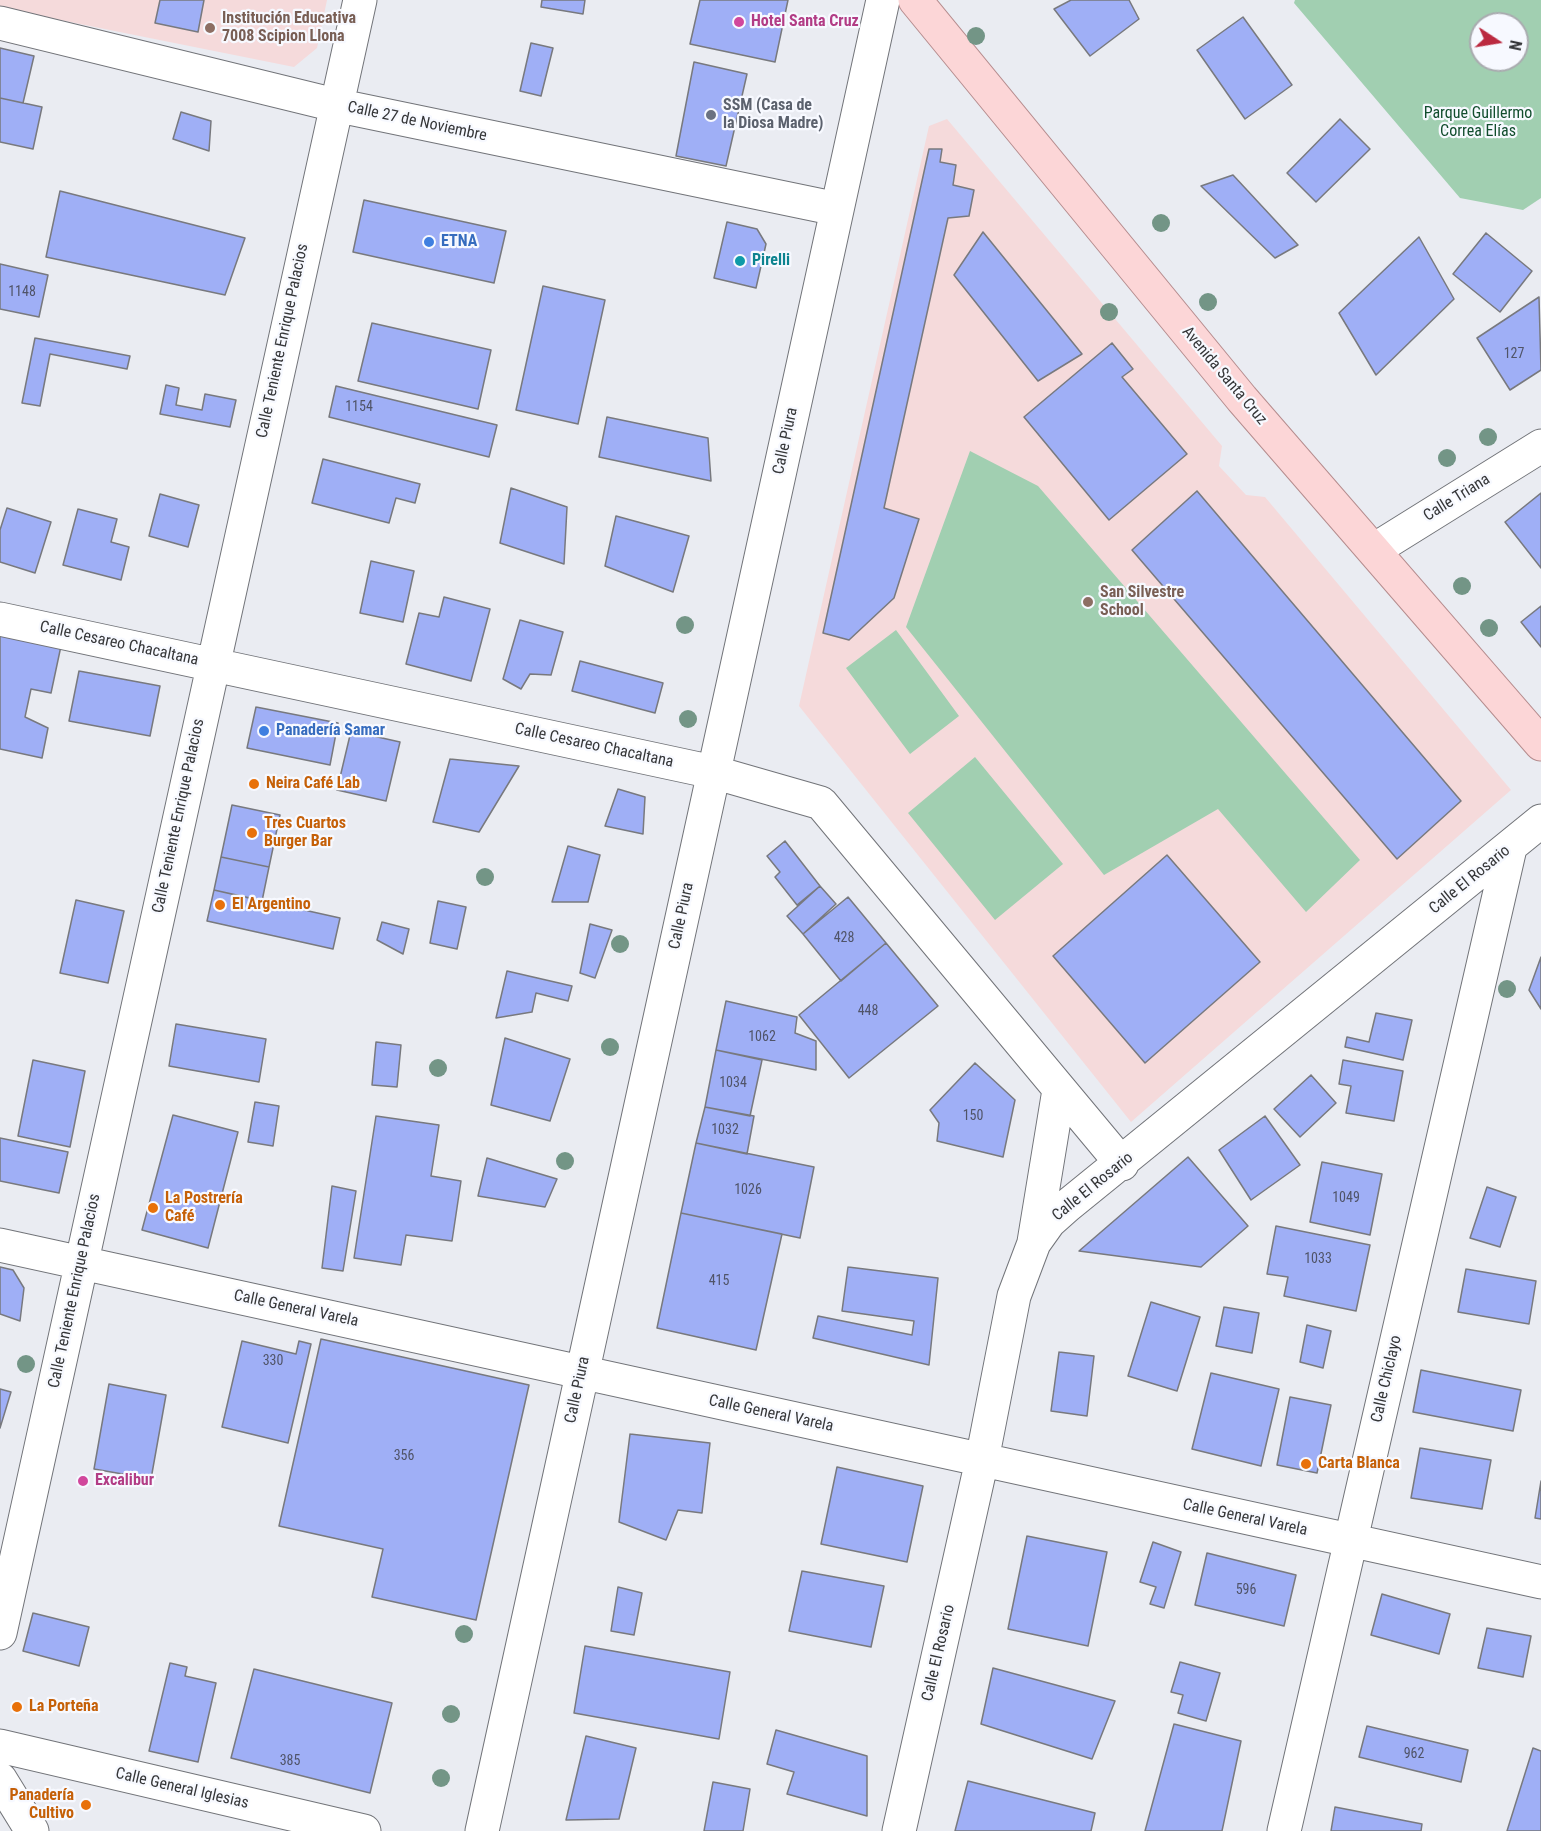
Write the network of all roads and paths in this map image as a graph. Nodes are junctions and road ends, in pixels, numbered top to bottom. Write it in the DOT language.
graph roads {
  1 [pos="360,0"];
  2 [pos="883,0"];
  3 [pos="915,0"];
  4 [pos="0,23"];
  5 [pos="335,105"];
  6 [pos="837,209"];
  7 [pos="1541,446"];
  8 [pos="1374,550"];
  9 [pos="0,619"];
  10 [pos="212,664"];
  11 [pos="1541,744"];
  12 [pos="713,772"];
  13 [pos="1541,821"];
  14 [pos="1510,848"];
  15 [pos="1460,889"];
  16 [pos="1492,927"];
  17 [pos="1059,1089"];
  18 [pos="1122,1164"];
  19 [pos="1034,1243"];
  20 [pos="0,1245"];
  21 [pos="81,1262"];
  22 [pos="582,1372"];
  23 [pos="982,1460"];
  24 [pos="1350,1540"];
  25 [pos="1541,1582"];
  26 [pos="0,1633"];
  27 [pos="0,1746"];
  28 [pos="0,1779"];
  29 [pos="17,1812"];
  30 [pos="364,1831"];
  31 [pos="482,1831"];
  32 [pos="899,1831"];
  33 [pos="1284,1831"];
  1 -- 5 [label="street, Calle Teniente Enrique Palacios"];
  2 -- 6 [label="street, Calle Piura"];
  3 -- 8 [label="main road, Avenida Santa Cruz"];
  4 -- 5 [label="street, Calle 27 de Noviembre"];
  5 -- 6 [label="street, Calle 27 de Noviembre"];
  5 -- 10 [label="street, Calle Teniente Enrique Palacios"];
  6 -- 12 [label="street, Calle Piura"];
  7 -- 8 [label="street, Calle Triana"];
  8 -- 11 [label="main road, Avenida Santa Cruz"];
  9 -- 10 [label="street, Calle Cesareo Chacaltana"];
  10 -- 12 [label="street, Calle Cesareo Chacaltana"];
  10 -- 21 [label="street, Calle Teniente Enrique Palacios"];
  12 -- 17 [label="street, Calle Cesareo Chacaltana"];
  12 -- 22 [label="street, Calle Piura"];
  13 -- 14 [label="street, Calle El Rosario"];
  14 -- 15 [label="street, Calle El Rosario"];
  14 -- 16 [label="street, Calle Chiclayo"];
  15 -- 16 [label="street"];
  15 -- 18 [label="street, Calle El Rosario"];
  16 -- 24 [label="street, Calle Chiclayo"];
  17 -- 18 [label="street, Calle Cesareo Chacaltana"];
  17 -- 19 [label="street"];
  18 -- 19 [label="street, Calle El Rosario"];
  19 -- 23 [label="street, Calle El Rosario"];
  20 -- 21 [label="street, Calle General Varela"];
  21 -- 22 [label="street, Calle General Varela"];
  21 -- 26 [label="street, Calle Teniente Enrique Palacios"];
  22 -- 23 [label="street, Calle General Varela"];
  22 -- 31 [label="street, Calle Piura"];
  23 -- 24 [label="street, Calle General Varela"];
  23 -- 32 [label="street, Calle El Rosario"];
  24 -- 25 [label="street, Calle General Varela"];
  24 -- 33 [label="street, Calle Chiclayo"];
  27 -- 30 [label="street, Calle General Iglesias"];
  28 -- 29 [label="street"];
}
